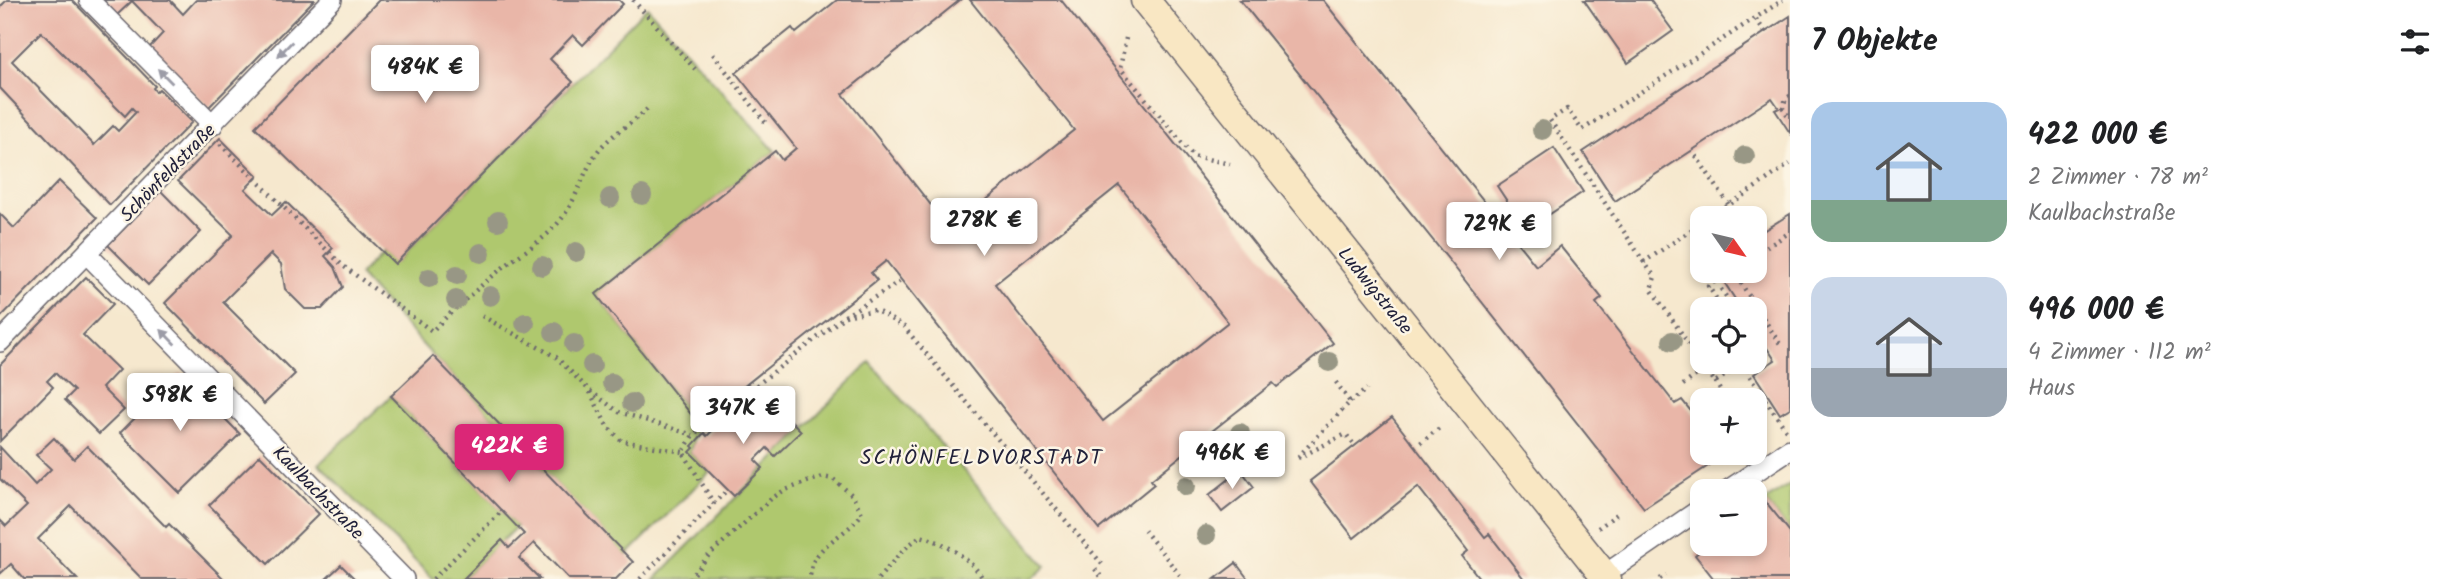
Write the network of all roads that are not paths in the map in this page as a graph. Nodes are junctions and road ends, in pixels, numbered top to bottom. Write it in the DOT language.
graph roads {
  1 [pos="89,0"];
  2 [pos="332,0"];
  3 [pos="1145,0"];
  4 [pos="213,125"];
  5 [pos="87,254"];
  6 [pos="0,342"];
  7 [pos="1790,449"];
  8 [pos="1745,479"];
  9 [pos="1690,516"];
  10 [pos="1606,577"];
  11 [pos="404,579"];
  4 -- 1 [label="street, one-way"];
  2 -- 4 [label="street, Schönfeldstraße, one-way"];
  3 -- 10 [label="main road, Ludwigstraße"];
  4 -- 5 [label="street, Schönfeldstraße"];
  5 -- 6 [label="street, Schönfeldstraße"];
  11 -- 5 [label="street, Kaulbachstraße, one-way"];
  7 -- 8 [label="street"];
  9 -- 10 [label="street"];
}
